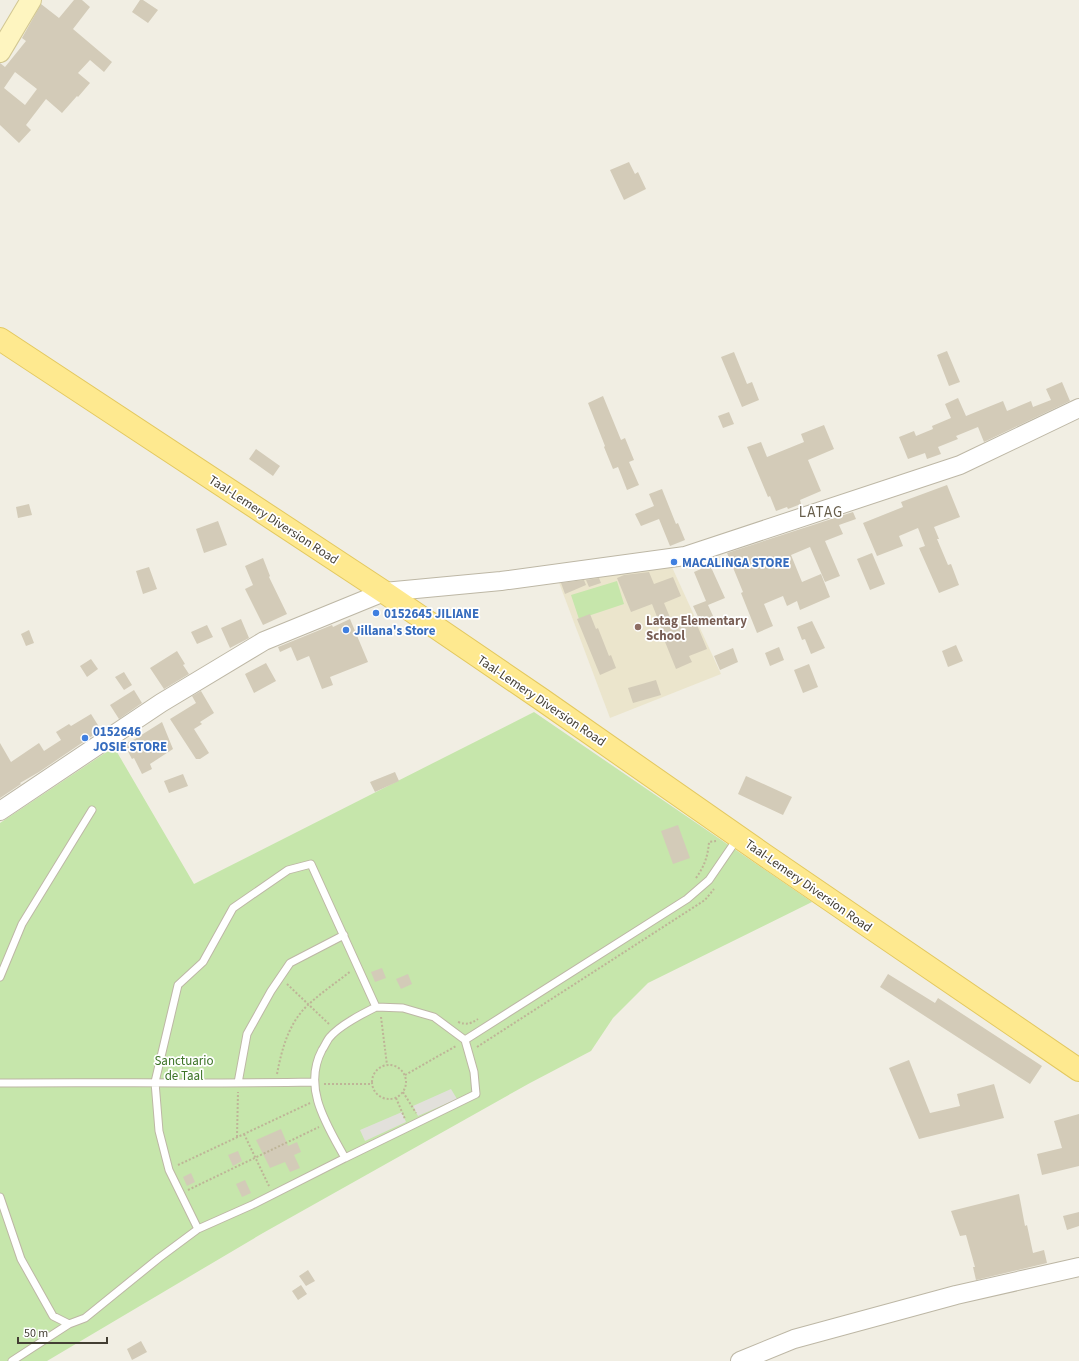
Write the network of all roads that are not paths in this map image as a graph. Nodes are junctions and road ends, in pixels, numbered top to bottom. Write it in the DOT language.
graph roads {
  1 [pos="31,0"];
  2 [pos="0,52"];
  3 [pos="0,339"];
  4 [pos="1079,408"];
  5 [pos="384,592"];
  6 [pos="92,810"];
  7 [pos="0,811"];
  8 [pos="738,836"];
  9 [pos="344,935"];
  10 [pos="0,977"];
  11 [pos="376,1007"];
  12 [pos="465,1040"];
  13 [pos="1079,1070"];
  14 [pos="155,1082"];
  15 [pos="314,1082"];
  16 [pos="0,1083"];
  17 [pos="238,1087"];
  18 [pos="345,1158"];
  19 [pos="0,1197"];
  20 [pos="198,1229"];
  21 [pos="1079,1267"];
  22 [pos="69,1324"];
  23 [pos="12,1361"];
  24 [pos="740,1361"];
  1 -- 2 [label="main road"];
  3 -- 5 [label="main road, Taal-Lemery Diversion Road"];
  4 -- 5 [label="street"];
  5 -- 7 [label="street"];
  5 -- 8 [label="main road, Taal-Lemery Diversion Road"];
  6 -- 10 [label="lane"];
  8 -- 12 [label="lane"];
  8 -- 13 [label="main road, Taal-Lemery Diversion Road"];
  9 -- 11 [label="lane"];
  9 -- 14 [label="lane"];
  9 -- 17 [label="lane"];
  11 -- 12 [label="lane"];
  11 -- 15 [label="lane"];
  12 -- 18 [label="lane"];
  14 -- 16 [label="lane"];
  14 -- 17 [label="lane"];
  14 -- 20 [label="lane"];
  15 -- 17 [label="lane"];
  15 -- 18 [label="lane"];
  18 -- 20 [label="lane"];
  19 -- 22 [label="lane"];
  20 -- 22 [label="lane"];
  21 -- 24 [label="street"];
  22 -- 23 [label="lane"];
}
